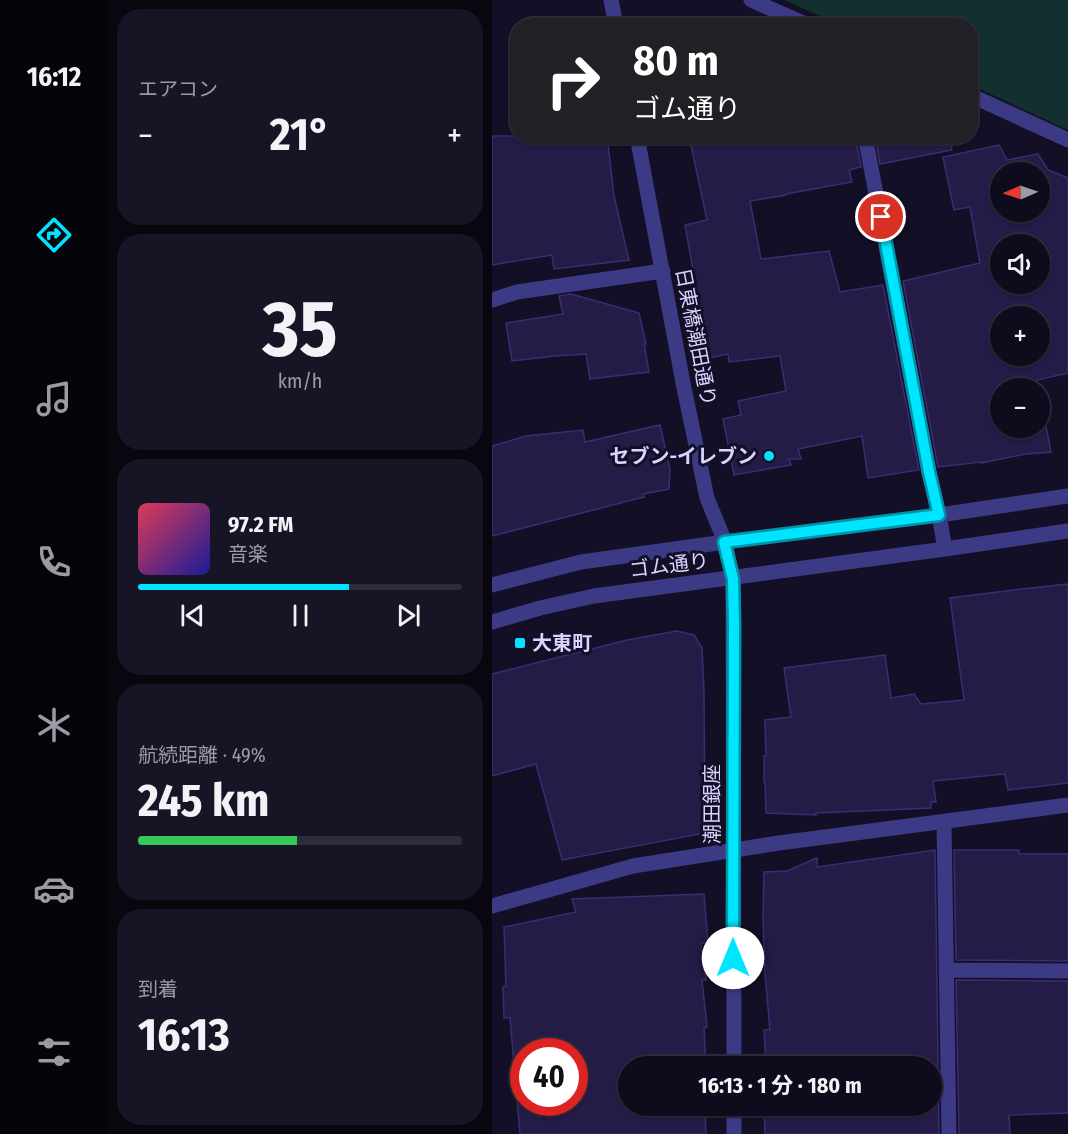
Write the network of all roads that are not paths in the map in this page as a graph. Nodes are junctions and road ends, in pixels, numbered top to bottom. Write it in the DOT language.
graph roads {
  1 [pos="611,0"];
  2 [pos="752,0"];
  3 [pos="614,18"];
  4 [pos="792,18"];
  5 [pos="978,99"];
  6 [pos="1068,140"];
  7 [pos="639,144"];
  8 [pos="867,144"];
  9 [pos="663,272"];
  10 [pos="492,300"];
  11 [pos="1068,496"];
  12 [pos="939,515"];
  13 [pos="1068,531"];
  14 [pos="724,542"];
  15 [pos="945,549"];
  16 [pos="733,579"];
  17 [pos="492,585"];
  18 [pos="492,622"];
  19 [pos="1068,805"];
  20 [pos="944,822"];
  21 [pos="733,850"];
  22 [pos="492,906"];
  23 [pos="947,970"];
  24 [pos="1068,971"];
  25 [pos="734,1056"];
  26 [pos="734,1116"];
  27 [pos="734,1134"];
  28 [pos="949,1134"];
  1 -- 3 [label="street"];
  2 -- 4 [label="street"];
  5 -- 6 [label="street"];
  7 -- 9 [label="street, 日東橋潮田通り"];
  8 -- 12 [label="street"];
  9 -- 10 [label="street"];
  9 -- 14 [label="street, 日東橋潮田通り"];
  11 -- 12 [label="street, ゴム通り"];
  12 -- 14 [label="street, ゴム通り"];
  12 -- 15 [label="street"];
  13 -- 15 [label="street, ゴム通り"];
  14 -- 16 [label="street, 潮田銀座"];
  14 -- 17 [label="street, ゴム通り"];
  15 -- 16 [label="street, ゴム通り"];
  16 -- 18 [label="street, ゴム通り"];
  16 -- 21 [label="street, 潮田銀座"];
  19 -- 20 [label="street"];
  20 -- 21 [label="street"];
  20 -- 23 [label="street"];
  21 -- 22 [label="street"];
  21 -- 25 [label="street, 潮田銀座"];
  23 -- 24 [label="street"];
  23 -- 28 [label="street"];
  26 -- 27 [label="street"];
}
